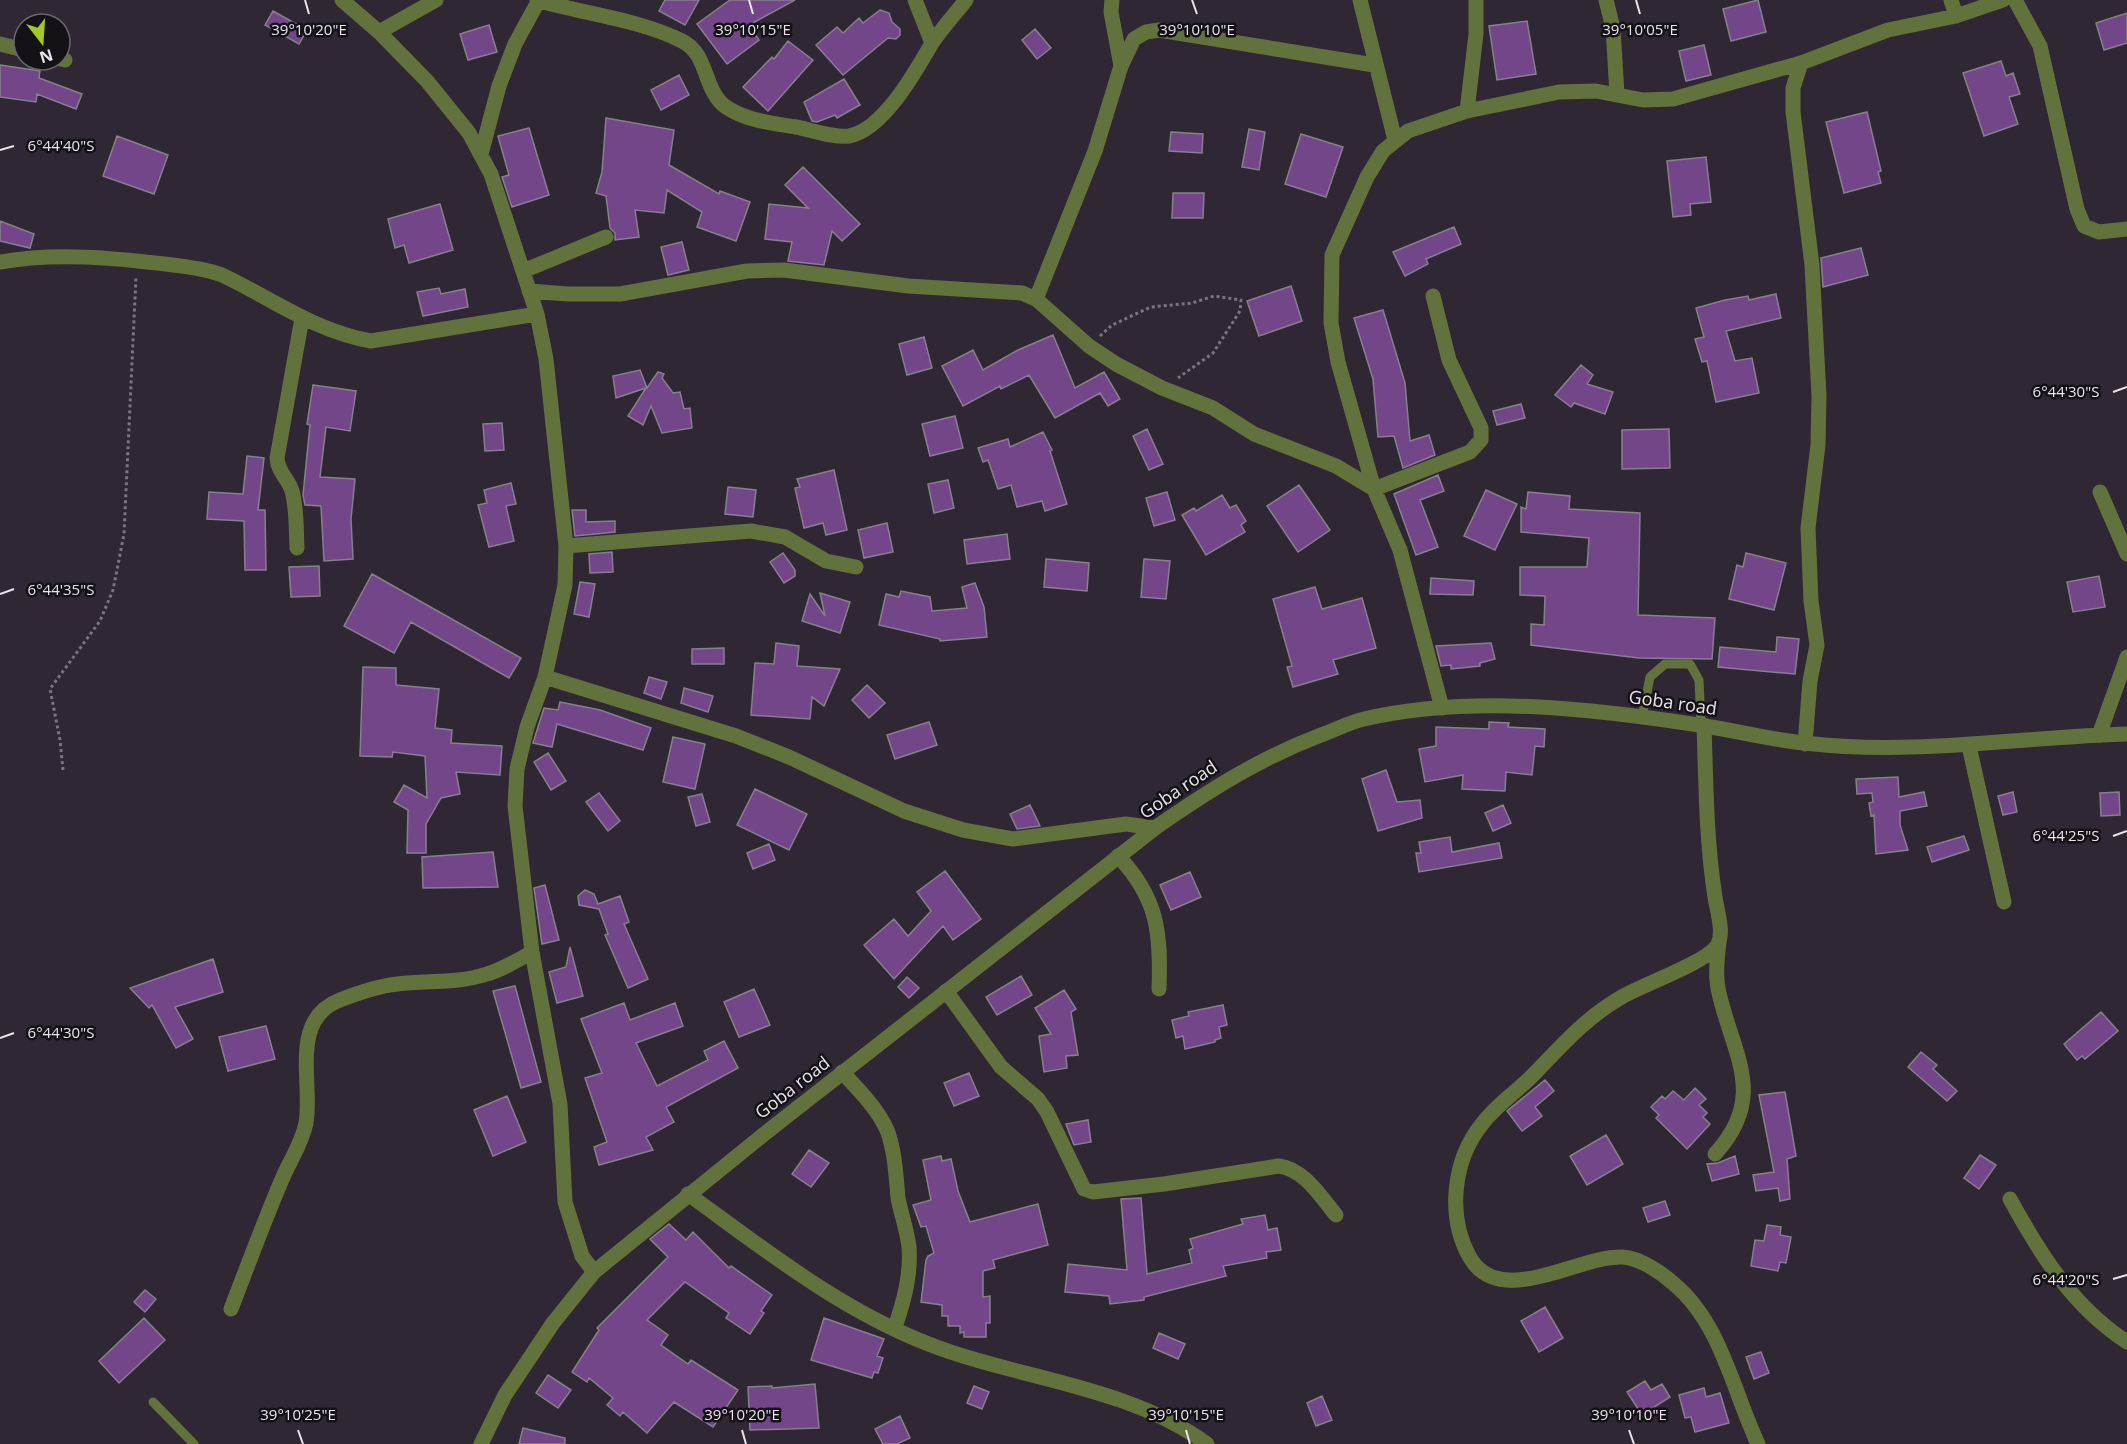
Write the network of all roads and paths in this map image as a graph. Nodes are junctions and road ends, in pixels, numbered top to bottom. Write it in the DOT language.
graph roads {
  1 [pos="342,0"];
  2 [pos="436,0"];
  3 [pos="538,0"];
  4 [pos="915,0"];
  5 [pos="966,0"];
  6 [pos="1112,0"];
  7 [pos="1360,0"];
  8 [pos="1476,0"];
  9 [pos="1606,0"];
  10 [pos="1951,0"];
  11 [pos="2003,0"];
  12 [pos="2015,0"];
  13 [pos="1956,16"];
  14 [pos="379,32"];
  15 [pos="932,43"];
  16 [pos="1801,63"];
  17 [pos="1374,65"];
  18 [pos="1121,66"];
  19 [pos="1617,94"];
  20 [pos="1467,111"];
  21 [pos="1395,140"];
  22 [pos="481,154"];
  23 [pos="2127,229"];
  24 [pos="606,237"];
  25 [pos="137,261"];
  26 [pos="0,262"];
  27 [pos="523,271"];
  28 [pos="529,291"];
  29 [pos="1432,296"];
  30 [pos="1036,299"];
  31 [pos="537,314"];
  32 [pos="302,318"];
  33 [pos="1089,346"];
  34 [pos="1162,388"];
  35 [pos="1374,489"];
  36 [pos="2100,492"];
  37 [pos="566,546"];
  38 [pos="297,548"];
  39 [pos="2127,554"];
  40 [pos="856,567"];
  41 [pos="2127,657"];
  42 [pos="545,676"];
  43 [pos="1442,708"];
  44 [pos="1641,717"];
  45 [pos="1703,725"];
  46 [pos="2127,734"];
  47 [pos="2099,735"];
  48 [pos="1805,744"];
  49 [pos="1969,746"];
  50 [pos="63,770"];
  51 [pos="1155,828"];
  52 [pos="1118,856"];
  53 [pos="2004,902"];
  54 [pos="1719,942"];
  55 [pos="532,951"];
  56 [pos="1159,989"];
  57 [pos="946,991"];
  58 [pos="842,1072"];
  59 [pos="1715,1154"];
  60 [pos="688,1194"];
  61 [pos="2010,1199"];
  62 [pos="1336,1215"];
  63 [pos="594,1272"];
  64 [pos="231,1309"];
  65 [pos="895,1327"];
  66 [pos="2127,1342"];
  67 [pos="153,1402"];
  68 [pos="194,1444"];
  69 [pos="482,1444"];
  70 [pos="1207,1444"];
  71 [pos="1758,1444"];
  1 -- 14 [label="street"];
  2 -- 14 [label="street"];
  3 -- 15 [label="street"];
  3 -- 22 [label="street"];
  4 -- 15 [label="street"];
  5 -- 15 [label="street"];
  6 -- 18 [label="street"];
  7 -- 17 [label="street"];
  8 -- 20 [label="street"];
  9 -- 19 [label="street"];
  10 -- 13 [label="street"];
  11 -- 13 [label="street"];
  12 -- 23 [label="street"];
  13 -- 16 [label="street"];
  14 -- 22 [label="street"];
  16 -- 19 [label="street"];
  16 -- 48 [label="street"];
  17 -- 18 [label="street"];
  17 -- 21 [label="street"];
  18 -- 30 [label="street"];
  19 -- 20 [label="street"];
  20 -- 21 [label="street"];
  21 -- 35 [label="street"];
  22 -- 27 [label="street"];
  24 -- 27 [label="street"];
  25 -- 26 [label="street"];
  25 -- 32 [label="street"];
  25 -- 50 [label="path"];
  27 -- 28 [label="street"];
  28 -- 30 [label="street"];
  28 -- 31 [label="street"];
  29 -- 35 [label="street"];
  30 -- 33 [label="street"];
  31 -- 32 [label="street"];
  31 -- 37 [label="street"];
  32 -- 38 [label="street"];
  33 -- 34 [label="street"];
  33 -- 34 [label="path"];
  34 -- 35 [label="street"];
  35 -- 43 [label="street"];
  36 -- 39 [label="street"];
  37 -- 40 [label="street"];
  37 -- 42 [label="street"];
  41 -- 47 [label="street"];
  42 -- 51 [label="street"];
  42 -- 55 [label="street"];
  43 -- 44 [label="street, Goba road"];
  43 -- 51 [label="street, Goba road"];
  44 -- 45 [label="street, Goba road"];
  44 -- 45 [label="lane"];
  45 -- 48 [label="street, Goba road"];
  45 -- 54 [label="street"];
  46 -- 47 [label="street, Goba road"];
  47 -- 49 [label="street, Goba road"];
  48 -- 49 [label="street, Goba road"];
  49 -- 53 [label="street"];
  51 -- 52 [label="street, Goba road"];
  52 -- 56 [label="street"];
  52 -- 57 [label="street, Goba road"];
  54 -- 59 [label="street"];
  54 -- 71 [label="street"];
  55 -- 63 [label="street"];
  55 -- 64 [label="street"];
  57 -- 58 [label="street, Goba road"];
  57 -- 62 [label="street"];
  58 -- 60 [label="street, Goba road"];
  58 -- 65 [label="street"];
  60 -- 63 [label="street, Goba road"];
  60 -- 65 [label="street"];
  61 -- 66 [label="street"];
  63 -- 69 [label="street, Goba road"];
  65 -- 70 [label="street"];
  67 -- 68 [label="lane"];
}
